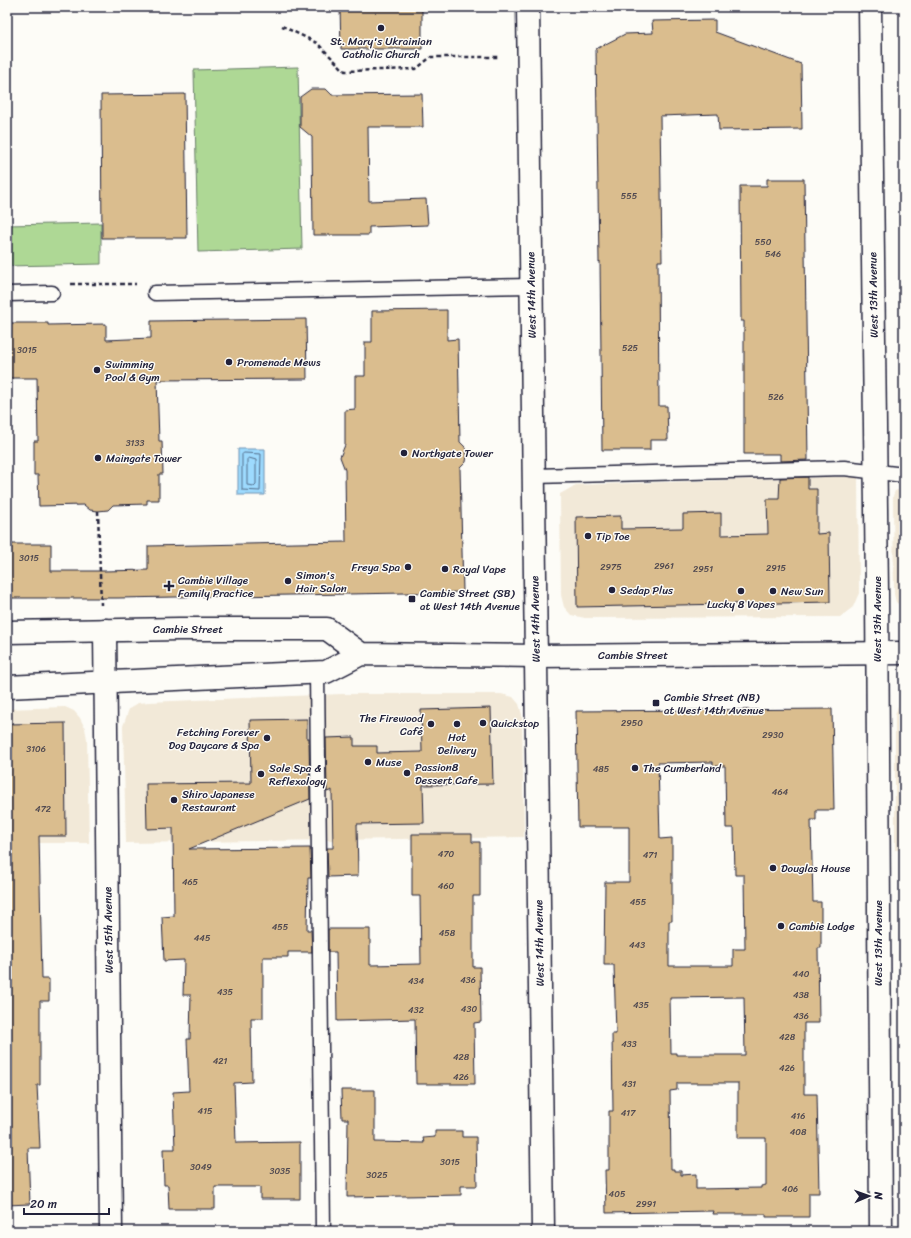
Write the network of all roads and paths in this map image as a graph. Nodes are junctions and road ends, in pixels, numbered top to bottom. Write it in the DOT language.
graph roads {
  1 [pos="528,7"];
  2 [pos="870,7"];
  3 [pos="282,26"];
  4 [pos="499,57"];
  5 [pos="531,286"];
  6 [pos="52,293"];
  7 [pos="155,293"];
  8 [pos="7,294"];
  9 [pos="874,471"];
  10 [pos="904,475"];
  11 [pos="534,476"];
  12 [pos="98,511"];
  13 [pos="101,607"];
  14 [pos="105,630"];
  15 [pos="7,632"];
  16 [pos="361,654"];
  17 [pos="877,654"];
  18 [pos="904,654"];
  19 [pos="536,656"];
  20 [pos="317,672"];
  21 [pos="104,681"];
  22 [pos="7,687"];
  23 [pos="111,1231"];
  24 [pos="323,1231"];
  25 [pos="543,1231"];
  26 [pos="881,1231"];
  1 -- 5 [label="street, West 14th Avenue"];
  2 -- 9 [label="street, West 13th Avenue"];
  3 -- 4 [label="path"];
  5 -- 7 [label="lane"];
  5 -- 11 [label="street, West 14th Avenue"];
  6 -- 7 [label="path"];
  6 -- 8 [label="lane"];
  9 -- 10 [label="lane"];
  9 -- 11 [label="lane"];
  9 -- 17 [label="street, West 13th Avenue"];
  11 -- 19 [label="street, West 14th Avenue"];
  12 -- 13 [label="path"];
  14 -- 15 [label="street, Cambie Street"];
  14 -- 16 [label="street, Cambie Street"];
  14 -- 21 [label="street, West 15th Avenue"];
  16 -- 19 [label="street, Cambie Street"];
  16 -- 20 [label="street, Cambie Street"];
  17 -- 18 [label="street, Cambie Street"];
  17 -- 19 [label="street, Cambie Street"];
  17 -- 26 [label="street, West 13th Avenue"];
  19 -- 25 [label="street, West 14th Avenue"];
  20 -- 21 [label="street, Cambie Street"];
  20 -- 24 [label="lane"];
  21 -- 22 [label="street, Cambie Street"];
  21 -- 23 [label="street, West 15th Avenue"];
}
